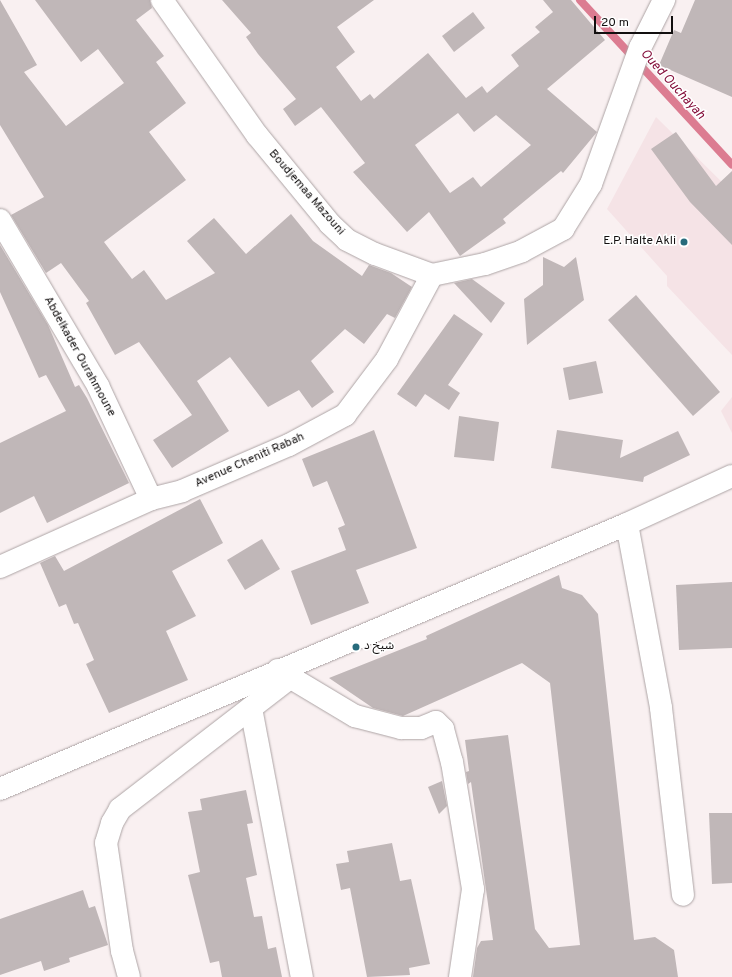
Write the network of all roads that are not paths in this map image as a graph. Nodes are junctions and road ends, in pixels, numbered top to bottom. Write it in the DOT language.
graph roads {
  1 [pos="162,0"];
  2 [pos="664,0"];
  3 [pos="0,220"];
  4 [pos="432,275"];
  5 [pos="732,476"];
  6 [pos="151,499"];
  7 [pos="627,524"];
  8 [pos="0,567"];
  9 [pos="284,674"];
  10 [pos="251,708"];
  11 [pos="0,789"];
  12 [pos="683,895"];
  13 [pos="129,977"];
  14 [pos="302,977"];
  15 [pos="460,977"];
  1 -- 4 [label="street, Boudjemaa Mazouni"];
  2 -- 4 [label="street"];
  3 -- 6 [label="street, Abdelkader Ourahmoune"];
  4 -- 6 [label="street, Avenue Cheniti Rabah"];
  5 -- 7 [label="street"];
  6 -- 8 [label="street, Avenue Cheniti Rabah"];
  7 -- 9 [label="street"];
  7 -- 12 [label="street"];
  9 -- 10 [label="street"];
  9 -- 11 [label="street"];
  9 -- 15 [label="street"];
  10 -- 13 [label="street"];
  10 -- 14 [label="street"];
}
